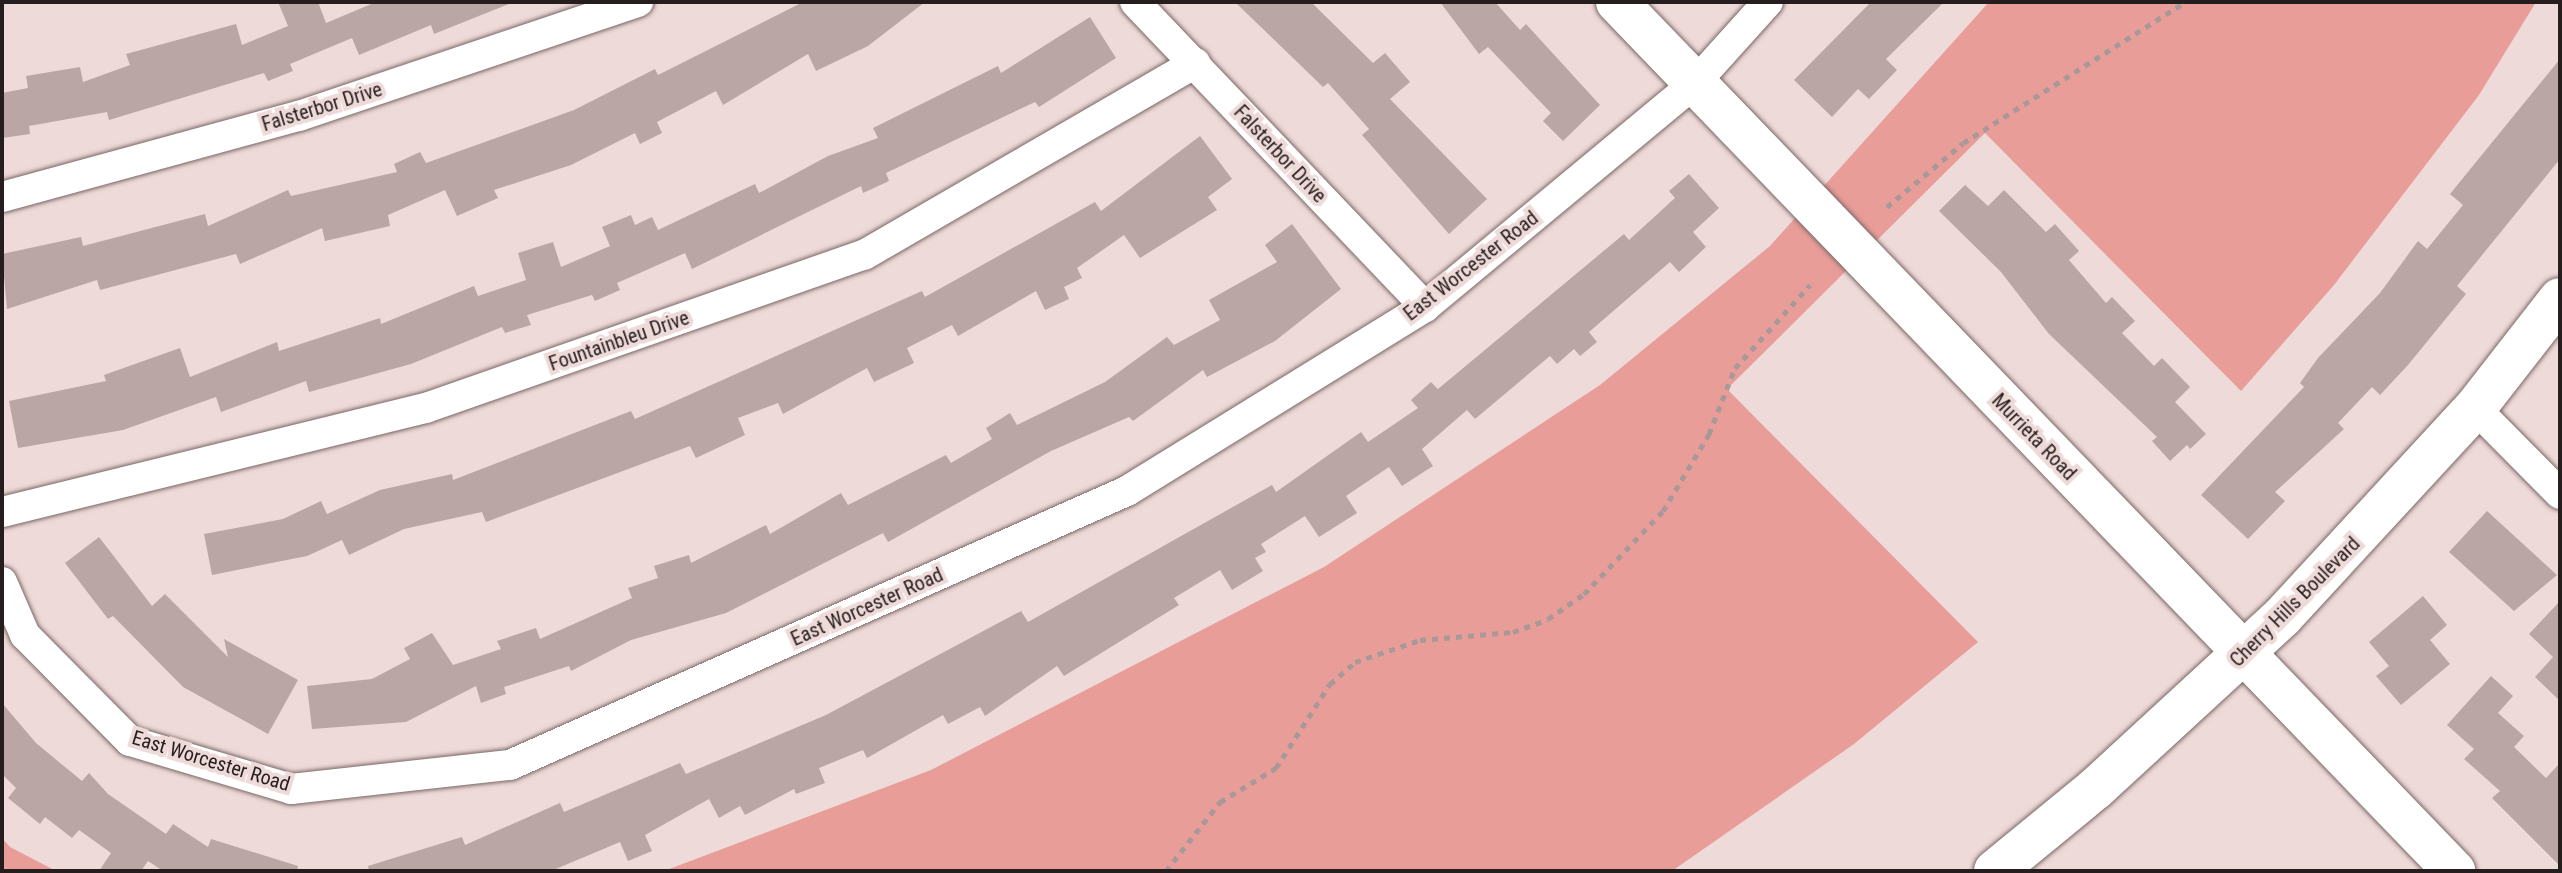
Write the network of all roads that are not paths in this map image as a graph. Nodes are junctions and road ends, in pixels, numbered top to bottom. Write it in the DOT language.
graph roads {
  1 [pos="638,2"];
  2 [pos="1135,2"];
  3 [pos="1617,2"];
  4 [pos="1768,2"];
  5 [pos="1195,63"];
  6 [pos="1695,83"];
  7 [pos="2,197"];
  8 [pos="2560,299"];
  9 [pos="1425,307"];
  10 [pos="2475,408"];
  11 [pos="2560,494"];
  12 [pos="2,512"];
  13 [pos="2,582"];
  14 [pos="2242,654"];
  15 [pos="1995,871"];
  16 [pos="2454,871"];
  1 -- 7 [label="street, Falsterbor Drive"];
  2 -- 5 [label="street, Falsterbor Drive"];
  3 -- 6 [label="main road, Murrieta Road"];
  4 -- 6 [label="street, East Worcester Road"];
  5 -- 9 [label="street, Falsterbor Drive"];
  5 -- 12 [label="street, Fountainbleu Drive"];
  6 -- 9 [label="street, East Worcester Road"];
  6 -- 14 [label="main road, Murrieta Road"];
  8 -- 10 [label="main road, Cherry Hills Boulevard"];
  9 -- 13 [label="street, East Worcester Road"];
  10 -- 11 [label="street"];
  10 -- 14 [label="main road, Cherry Hills Boulevard"];
  14 -- 15 [label="main road, Cherry Hills Boulevard"];
  14 -- 16 [label="main road, Murrieta Road"];
}
